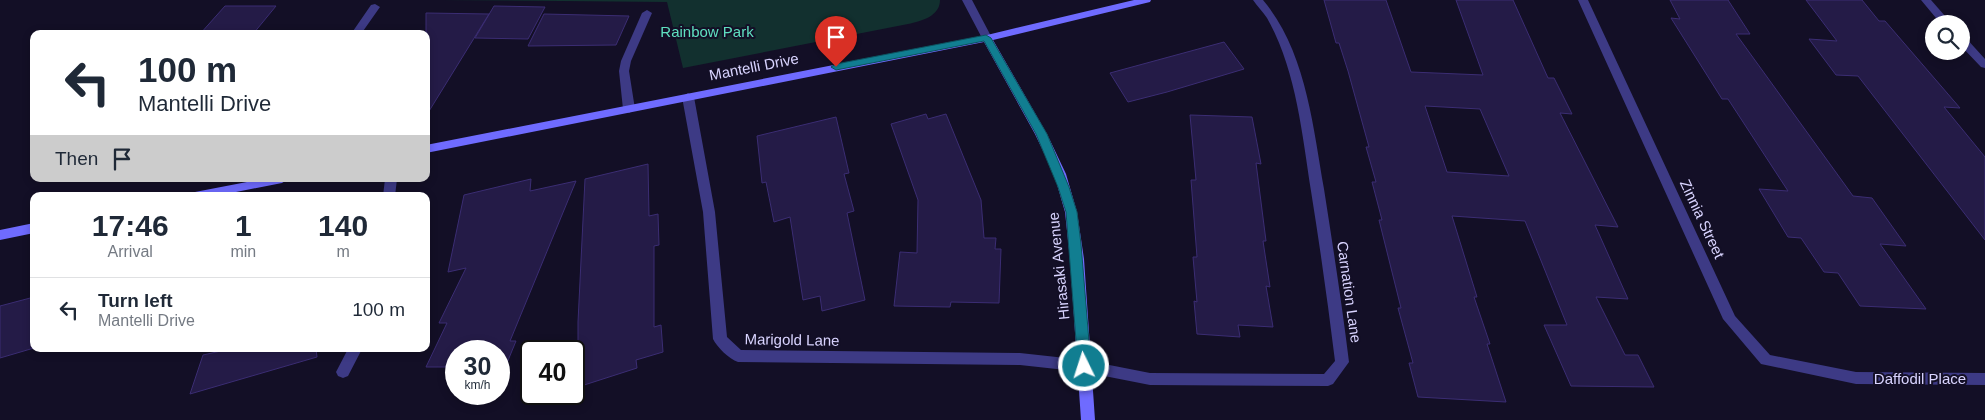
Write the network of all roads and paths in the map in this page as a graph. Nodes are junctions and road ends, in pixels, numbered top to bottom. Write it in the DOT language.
graph roads {
  1 [pos="967,0"];
  2 [pos="1146,0"];
  3 [pos="1258,0"];
  4 [pos="1583,0"];
  5 [pos="1926,0"];
  6 [pos="375,7"];
  7 [pos="647,13"];
  8 [pos="1939,15"];
  9 [pos="359,30"];
  10 [pos="986,38"];
  11 [pos="1970,49"];
  12 [pos="1985,66"];
  13 [pos="688,96"];
  14 [pos="629,109"];
  15 [pos="430,148"];
  16 [pos="267,182"];
  17 [pos="215,192"];
  18 [pos="30,229"];
  19 [pos="0,235"];
  20 [pos="354,352"];
  21 [pos="1084,366"];
  22 [pos="344,372"];
  23 [pos="1856,378"];
  24 [pos="1985,379"];
  25 [pos="1088,420"];
  1 -- 10 [label="street"];
  2 -- 10 [label="street, Mantelli Drive"];
  3 -- 21 [label="street, Carnation Lane"];
  4 -- 23 [label="street, Zinnia Street"];
  5 -- 8 [label="street"];
  6 -- 9 [label="street"];
  7 -- 14 [label="street"];
  10 -- 13 [label="street, Mantelli Drive"];
  10 -- 21 [label="street, Hirasaki Avenue"];
  11 -- 12 [label="street"];
  13 -- 14 [label="street, Mantelli Drive"];
  13 -- 21 [label="street, Marigold Lane"];
  14 -- 15 [label="street, Mantelli Drive"];
  16 -- 17 [label="street"];
  18 -- 19 [label="street"];
  20 -- 22 [label="street"];
  21 -- 25 [label="street, Hirasaki Avenue"];
  23 -- 24 [label="street, Daffodil Place"];
}
